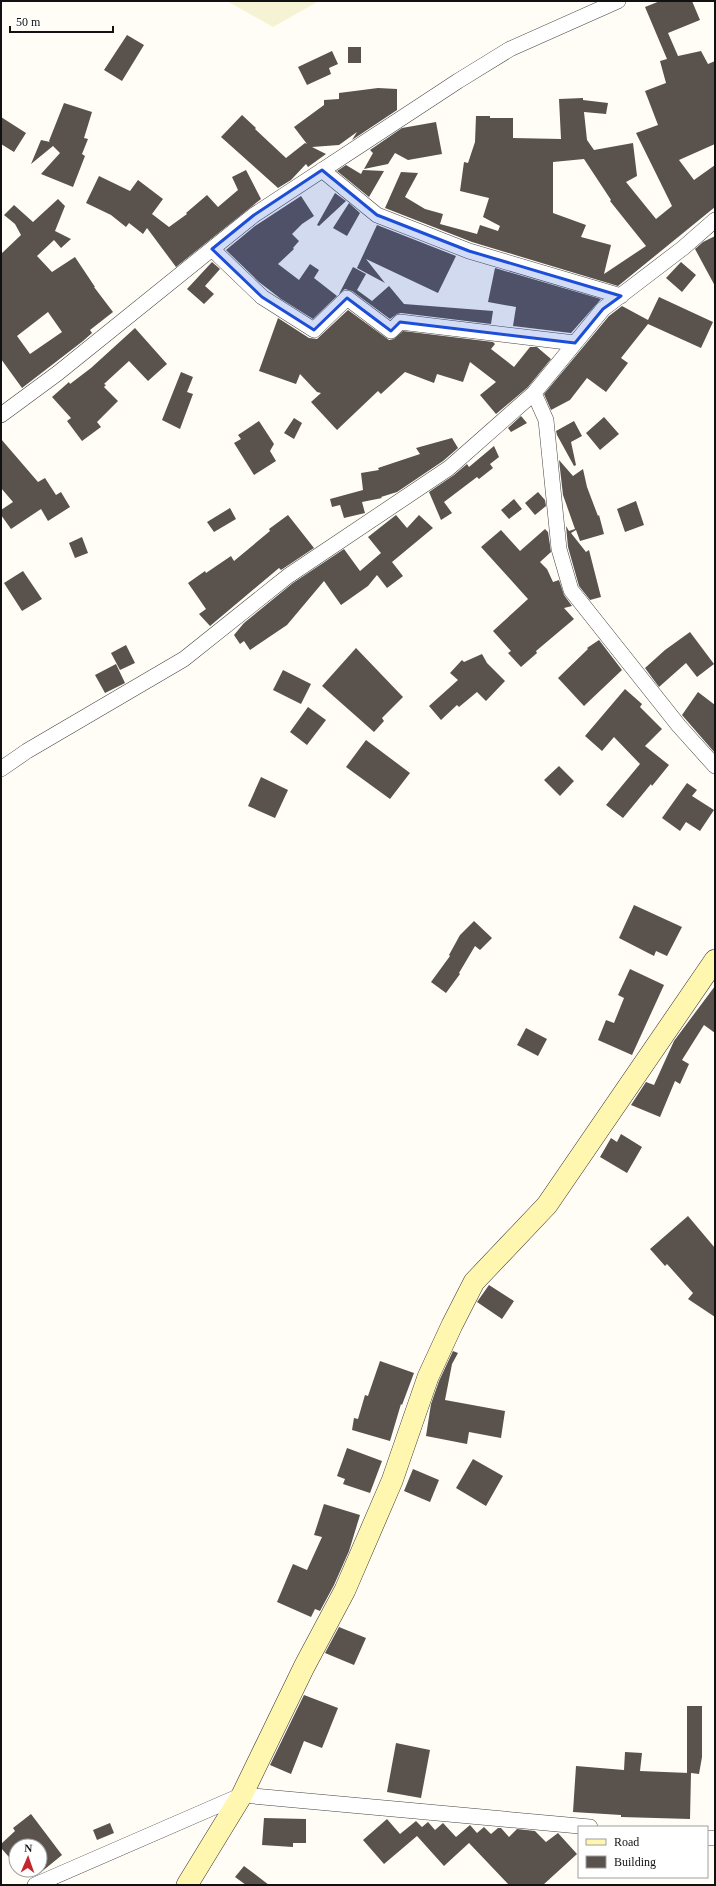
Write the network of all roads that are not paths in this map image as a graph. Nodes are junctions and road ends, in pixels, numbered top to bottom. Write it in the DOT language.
graph roads {
  1 [pos="618,1"];
  2 [pos="322,170"];
  3 [pos="715,220"];
  4 [pos="212,249"];
  5 [pos="621,296"];
  6 [pos="575,344"];
  7 [pos="534,392"];
  8 [pos="1,416"];
  9 [pos="715,766"];
  10 [pos="1,769"];
  11 [pos="715,960"];
  12 [pos="242,1795"];
  13 [pos="579,1826"];
  14 [pos="35,1885"];
  15 [pos="188,1885"];
  1 -- 2 [label="street"];
  2 -- 4 [label="street"];
  2 -- 5 [label="street"];
  3 -- 5 [label="street"];
  4 -- 6 [label="street"];
  4 -- 8 [label="street"];
  5 -- 6 [label="street"];
  6 -- 7 [label="street"];
  7 -- 9 [label="street"];
  7 -- 10 [label="street"];
  11 -- 12 [label="street"];
  12 -- 13 [label="street"];
  12 -- 14 [label="street"];
  12 -- 15 [label="street"];
}
